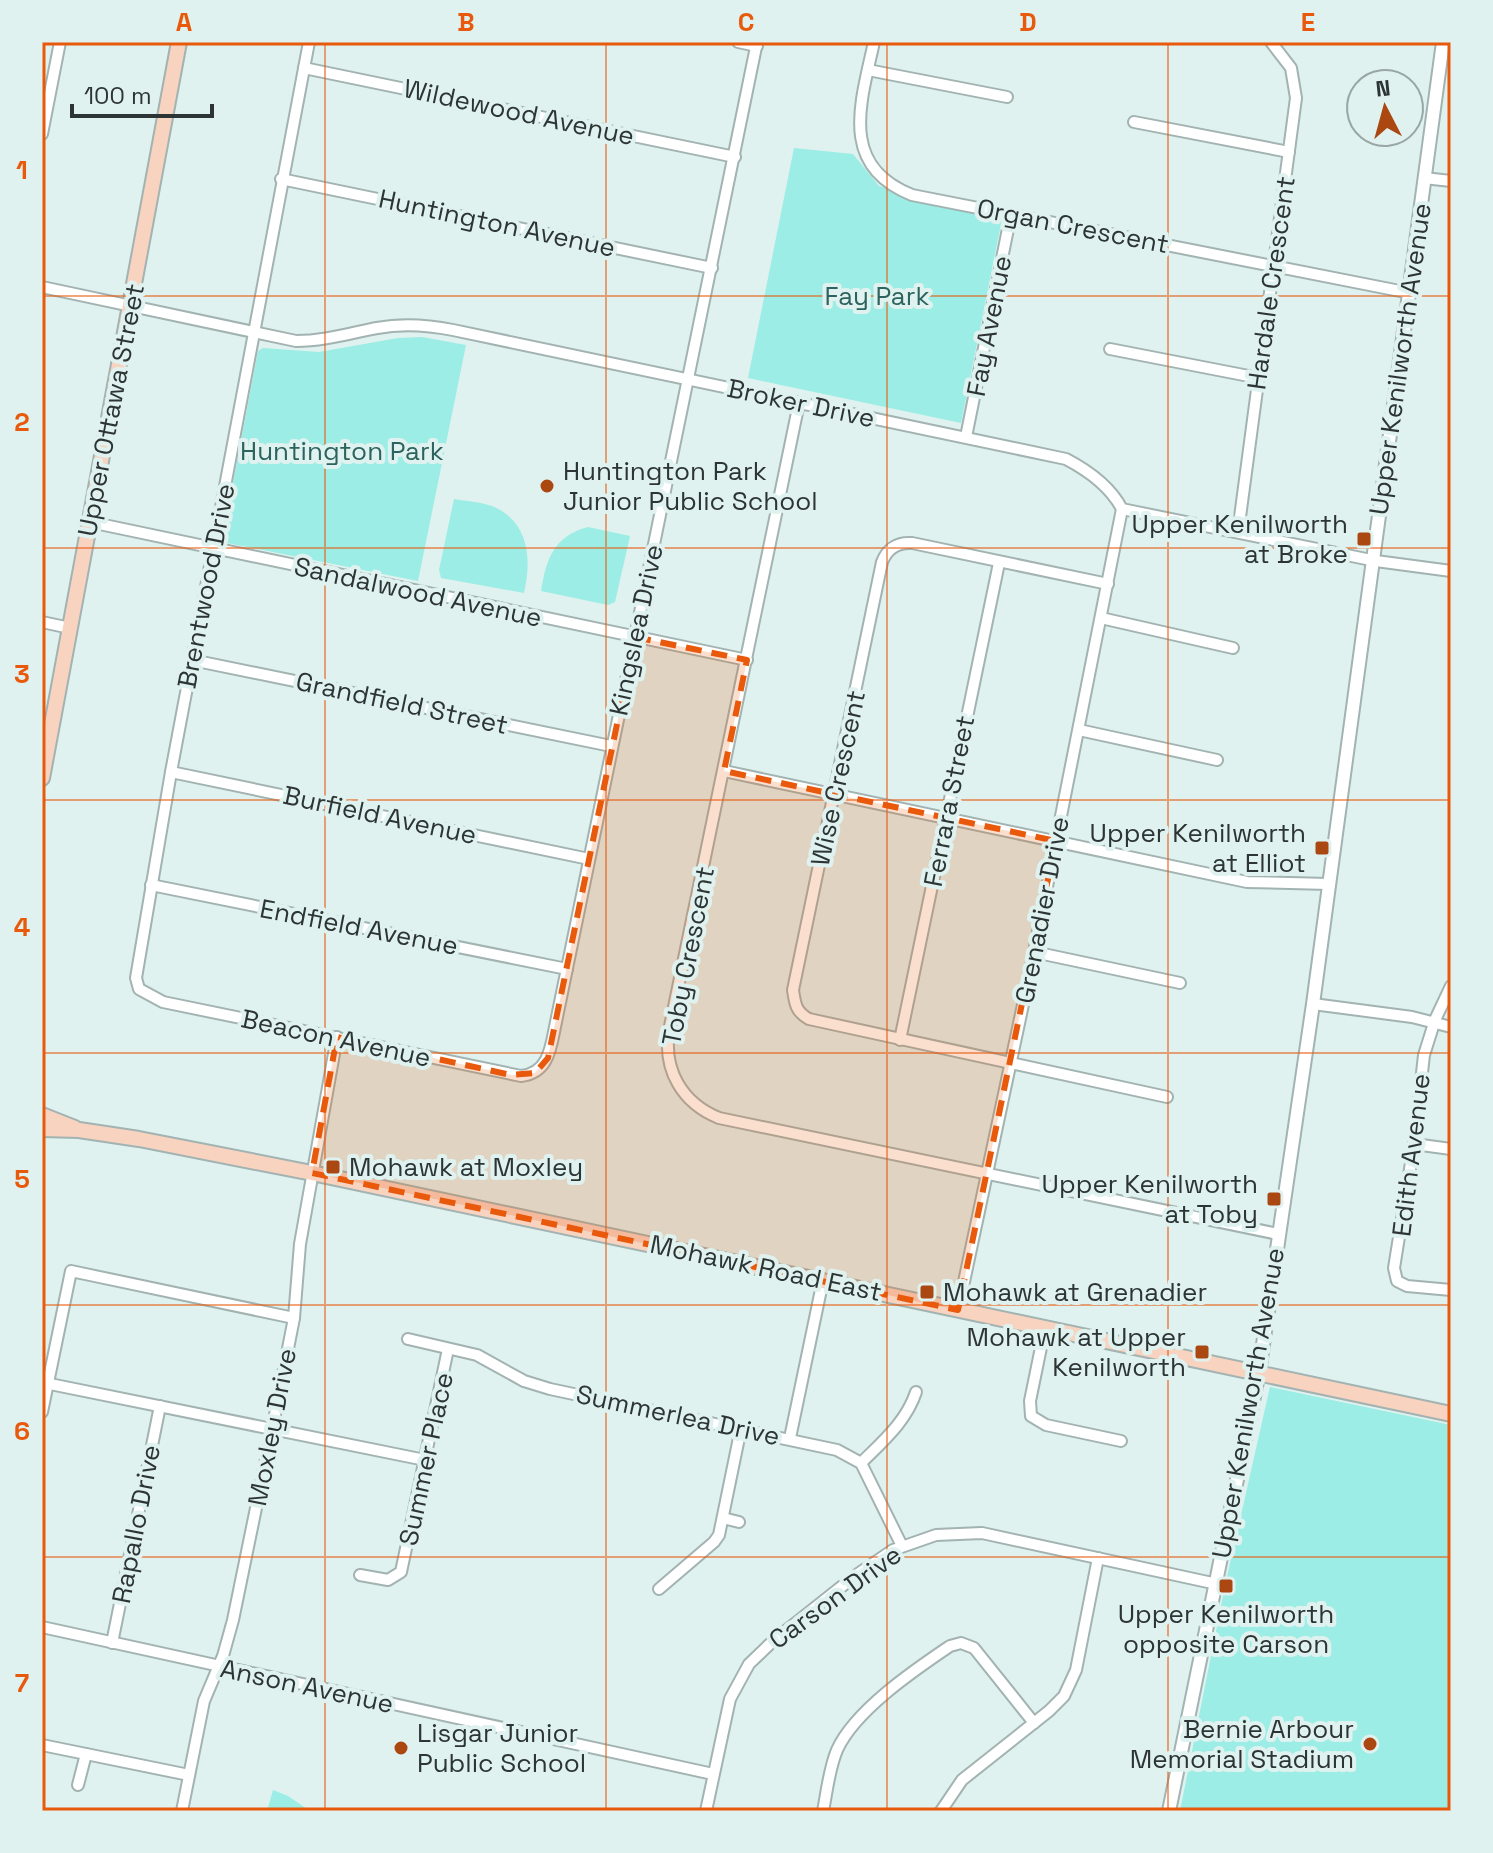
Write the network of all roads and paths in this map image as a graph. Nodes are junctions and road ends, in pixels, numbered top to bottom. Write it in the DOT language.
graph roads {
  1 [pos="60,42"];
  2 [pos="179,42"];
  3 [pos="309,42"];
  4 [pos="738,42"];
  5 [pos="874,42"];
  6 [pos="1271,42"];
  7 [pos="1443,42"];
  8 [pos="757,44"];
  9 [pos="304,68"];
  10 [pos="868,70"];
  11 [pos="1007,97"];
  12 [pos="1134,122"];
  13 [pos="42,134"];
  14 [pos="1289,152"];
  15 [pos="735,157"];
  16 [pos="1424,178"];
  17 [pos="281,179"];
  18 [pos="1451,181"];
  19 [pos="1011,214"];
  20 [pos="1274,266"];
  21 [pos="712,268"];
  22 [pos="42,287"];
  23 [pos="1410,293"];
  24 [pos="130,307"];
  25 [pos="253,332"];
  26 [pos="1110,349"];
  27 [pos="1259,378"];
  28 [pos="689,379"];
  29 [pos="799,403"];
  30 [pos="966,437"];
  31 [pos="1122,509"];
  32 [pos="90,522"];
  33 [pos="1238,532"];
  34 [pos="213,549"];
  35 [pos="1374,560"];
  36 [pos="999,563"];
  37 [pos="1451,571"];
  38 [pos="1108,584"];
  39 [pos="1101,618"];
  40 [pos="42,622"];
  41 [pos="70,628"];
  42 [pos="635,637"];
  43 [pos="1233,648"];
  44 [pos="192,660"];
  45 [pos="747,660"];
  46 [pos="1079,730"];
  47 [pos="45,741"];
  48 [pos="611,746"];
  49 [pos="1217,760"];
  50 [pos="724,771"];
  51 [pos="171,772"];
  52 [pos="42,778"];
  53 [pos="834,793"];
  54 [pos="946,818"];
  55 [pos="1056,841"];
  56 [pos="589,859"];
  57 [pos="1329,884"];
  58 [pos="151,885"];
  59 [pos="1034,952"];
  60 [pos="567,969"];
  61 [pos="1180,983"];
  62 [pos="1451,986"];
  63 [pos="139,989"];
  64 [pos="1313,1004"];
  65 [pos="1435,1022"];
  66 [pos="1451,1027"];
  67 [pos="337,1037"];
  68 [pos="900,1040"];
  69 [pos="1011,1063"];
  70 [pos="536,1073"];
  71 [pos="1167,1097"];
  72 [pos="42,1115"];
  73 [pos="42,1129"];
  74 [pos="79,1130"];
  75 [pos="1414,1144"];
  76 [pos="1451,1149"];
  77 [pos="312,1173"];
  78 [pos="987,1174"];
  79 [pos="1278,1234"];
  80 [pos="823,1280"];
  81 [pos="1451,1290"];
  82 [pos="958,1310"];
  83 [pos="294,1318"];
  84 [pos="1045,1328"];
  85 [pos="408,1339"];
  86 [pos="448,1349"];
  87 [pos="1259,1372"];
  88 [pos="50,1384"];
  89 [pos="916,1392"];
  90 [pos="160,1406"];
  91 [pos="42,1412"];
  92 [pos="1451,1414"];
  93 [pos="741,1428"];
  94 [pos="272,1430"];
  95 [pos="790,1438"];
  96 [pos="1121,1441"];
  97 [pos="425,1460"];
  98 [pos="861,1463"];
  99 [pos="723,1518"];
  100 [pos="739,1522"];
  101 [pos="902,1546"];
  102 [pos="1098,1558"];
  103 [pos="360,1575"];
  104 [pos="1217,1584"];
  105 [pos="659,1589"];
  106 [pos="42,1627"];
  107 [pos="112,1643"];
  108 [pos="219,1666"];
  109 [pos="1034,1723"];
  110 [pos="42,1745"];
  111 [pos="86,1754"];
  112 [pos="713,1774"];
  113 [pos="189,1775"];
  114 [pos="78,1785"];
  115 [pos="182,1811"];
  116 [pos="706,1811"];
  117 [pos="823,1811"];
  118 [pos="941,1811"];
  119 [pos="1169,1811"];
  1 -- 13 [label="street"];
  2 -- 24 [label="main road, Upper Ottawa Street"];
  3 -- 9 [label="street, Brentwood Drive"];
  4 -- 8 [label="street"];
  5 -- 10 [label="street, Organ Crescent"];
  6 -- 14 [label="street, Hardale Crescent"];
  7 -- 16 [label="street, Upper Kenilworth Avenue"];
  8 -- 15 [label="street, Kingslea Drive"];
  9 -- 15 [label="street, Wildewood Avenue"];
  9 -- 17 [label="street, Brentwood Drive"];
  10 -- 11 [label="street"];
  10 -- 19 [label="street, Organ Crescent"];
  12 -- 14 [label="street"];
  14 -- 20 [label="street, Hardale Crescent"];
  15 -- 21 [label="street, Kingslea Drive"];
  16 -- 18 [label="street"];
  16 -- 23 [label="street, Upper Kenilworth Avenue"];
  17 -- 21 [label="street, Huntington Avenue"];
  17 -- 25 [label="street, Brentwood Drive"];
  19 -- 20 [label="street, Organ Crescent"];
  19 -- 30 [label="street, Fay Avenue"];
  20 -- 23 [label="street, Organ Crescent"];
  20 -- 27 [label="street, Hardale Crescent"];
  21 -- 28 [label="street, Kingslea Drive"];
  22 -- 24 [label="street, Broker Drive"];
  23 -- 35 [label="street, Upper Kenilworth Avenue"];
  24 -- 25 [label="street, Broker Drive"];
  24 -- 32 [label="main road, Upper Ottawa Street"];
  25 -- 28 [label="street, Broker Drive"];
  25 -- 34 [label="street, Brentwood Drive"];
  26 -- 27 [label="street"];
  27 -- 33 [label="street, Hardale Crescent"];
  28 -- 29 [label="street, Broker Drive"];
  28 -- 42 [label="street, Kingslea Drive"];
  29 -- 30 [label="street, Broker Drive"];
  29 -- 45 [label="street, Toby Crescent"];
  30 -- 31 [label="street, Broker Drive"];
  31 -- 33 [label="street"];
  31 -- 38 [label="street, Grenadier Drive"];
  32 -- 34 [label="street, Sandalwood Avenue"];
  32 -- 41 [label="main road, Upper Ottawa Street"];
  33 -- 35 [label="street"];
  34 -- 42 [label="street, Sandalwood Avenue"];
  34 -- 44 [label="street, Brentwood Drive"];
  35 -- 37 [label="street"];
  35 -- 57 [label="street, Upper Kenilworth Avenue"];
  36 -- 38 [label="street, Wise Crescent"];
  36 -- 53 [label="street, Wise Crescent"];
  36 -- 54 [label="street, Ferrara Street"];
  38 -- 39 [label="street, Grenadier Drive"];
  39 -- 43 [label="street"];
  39 -- 46 [label="street, Grenadier Drive"];
  40 -- 41 [label="street"];
  41 -- 47 [label="main road, Upper Ottawa Street"];
  42 -- 45 [label="street, Sandalwood Avenue"];
  42 -- 48 [label="street, Kingslea Drive"];
  44 -- 48 [label="street, Grandfield Street"];
  44 -- 51 [label="street, Brentwood Drive"];
  45 -- 50 [label="street, Toby Crescent"];
  46 -- 49 [label="street"];
  46 -- 55 [label="street, Grenadier Drive"];
  47 -- 52 [label="main road, Upper Ottawa Street"];
  48 -- 56 [label="street, Kingslea Drive"];
  50 -- 53 [label="street"];
  50 -- 78 [label="street, Toby Crescent"];
  51 -- 56 [label="street, Burfield Avenue"];
  51 -- 58 [label="street, Brentwood Drive"];
  53 -- 54 [label="street"];
  53 -- 68 [label="street, Wise Crescent"];
  54 -- 55 [label="street"];
  54 -- 68 [label="street, Ferrara Street"];
  55 -- 57 [label="street"];
  55 -- 59 [label="street, Grenadier Drive"];
  56 -- 60 [label="street, Kingslea Drive"];
  57 -- 64 [label="street, Upper Kenilworth Avenue"];
  58 -- 60 [label="street, Endfield Avenue"];
  58 -- 63 [label="street, Brentwood Drive"];
  59 -- 61 [label="street"];
  59 -- 69 [label="street, Grenadier Drive"];
  60 -- 70 [label="street, Kingslea Drive"];
  62 -- 65 [label="street, Edith Avenue"];
  63 -- 67 [label="street, Beacon Avenue"];
  64 -- 65 [label="street"];
  64 -- 79 [label="street, Upper Kenilworth Avenue"];
  65 -- 66 [label="street"];
  65 -- 75 [label="street, Edith Avenue"];
  67 -- 70 [label="street, Beacon Avenue"];
  67 -- 77 [label="street, Moxley Drive"];
  68 -- 69 [label="street, Wise Crescent"];
  69 -- 71 [label="street, Wise Crescent"];
  69 -- 78 [label="street, Grenadier Drive"];
  72 -- 74 [label="main road, Mohawk Road East"];
  73 -- 74 [label="main road, Mohawk Road East"];
  74 -- 77 [label="main road, Mohawk Road East"];
  75 -- 76 [label="street"];
  75 -- 81 [label="street, Edith Avenue"];
  77 -- 80 [label="main road, Mohawk Road East"];
  77 -- 83 [label="street, Moxley Drive"];
  78 -- 79 [label="street, Toby Crescent"];
  78 -- 82 [label="street, Grenadier Drive"];
  79 -- 87 [label="street, Upper Kenilworth Avenue"];
  80 -- 82 [label="main road, Mohawk Road East"];
  80 -- 95 [label="street"];
  82 -- 84 [label="main road, Mohawk Road East"];
  83 -- 88 [label="street"];
  83 -- 94 [label="street, Moxley Drive"];
  84 -- 87 [label="main road, Mohawk Road East"];
  84 -- 96 [label="street"];
  85 -- 86 [label="street, Summerlea Drive"];
  86 -- 93 [label="street, Summerlea Drive"];
  86 -- 97 [label="street, Summer Place"];
  87 -- 92 [label="main road, Mohawk Road East"];
  87 -- 104 [label="street, Upper Kenilworth Avenue"];
  88 -- 90 [label="street"];
  88 -- 91 [label="street"];
  89 -- 98 [label="street"];
  90 -- 94 [label="street"];
  90 -- 107 [label="street, Rapallo Drive"];
  93 -- 95 [label="street, Summerlea Drive"];
  93 -- 99 [label="street"];
  94 -- 97 [label="street"];
  94 -- 108 [label="street, Moxley Drive"];
  95 -- 98 [label="street, Summerlea Drive"];
  97 -- 103 [label="street, Summer Place"];
  98 -- 101 [label="street"];
  99 -- 100 [label="street"];
  99 -- 105 [label="street"];
  101 -- 102 [label="street, Carson Drive"];
  101 -- 112 [label="street, Carson Drive"];
  102 -- 104 [label="street, Carson Drive"];
  102 -- 109 [label="street"];
  104 -- 119 [label="street, Upper Kenilworth Avenue"];
  106 -- 107 [label="street, Anson Avenue"];
  107 -- 108 [label="street, Anson Avenue"];
  108 -- 112 [label="street, Anson Avenue"];
  108 -- 113 [label="street, Moxley Drive"];
  109 -- 117 [label="street"];
  109 -- 118 [label="street"];
  110 -- 111 [label="street"];
  111 -- 113 [label="street"];
  111 -- 114 [label="street"];
  112 -- 116 [label="street, Carson Drive"];
  113 -- 115 [label="street, Moxley Drive"];
}
